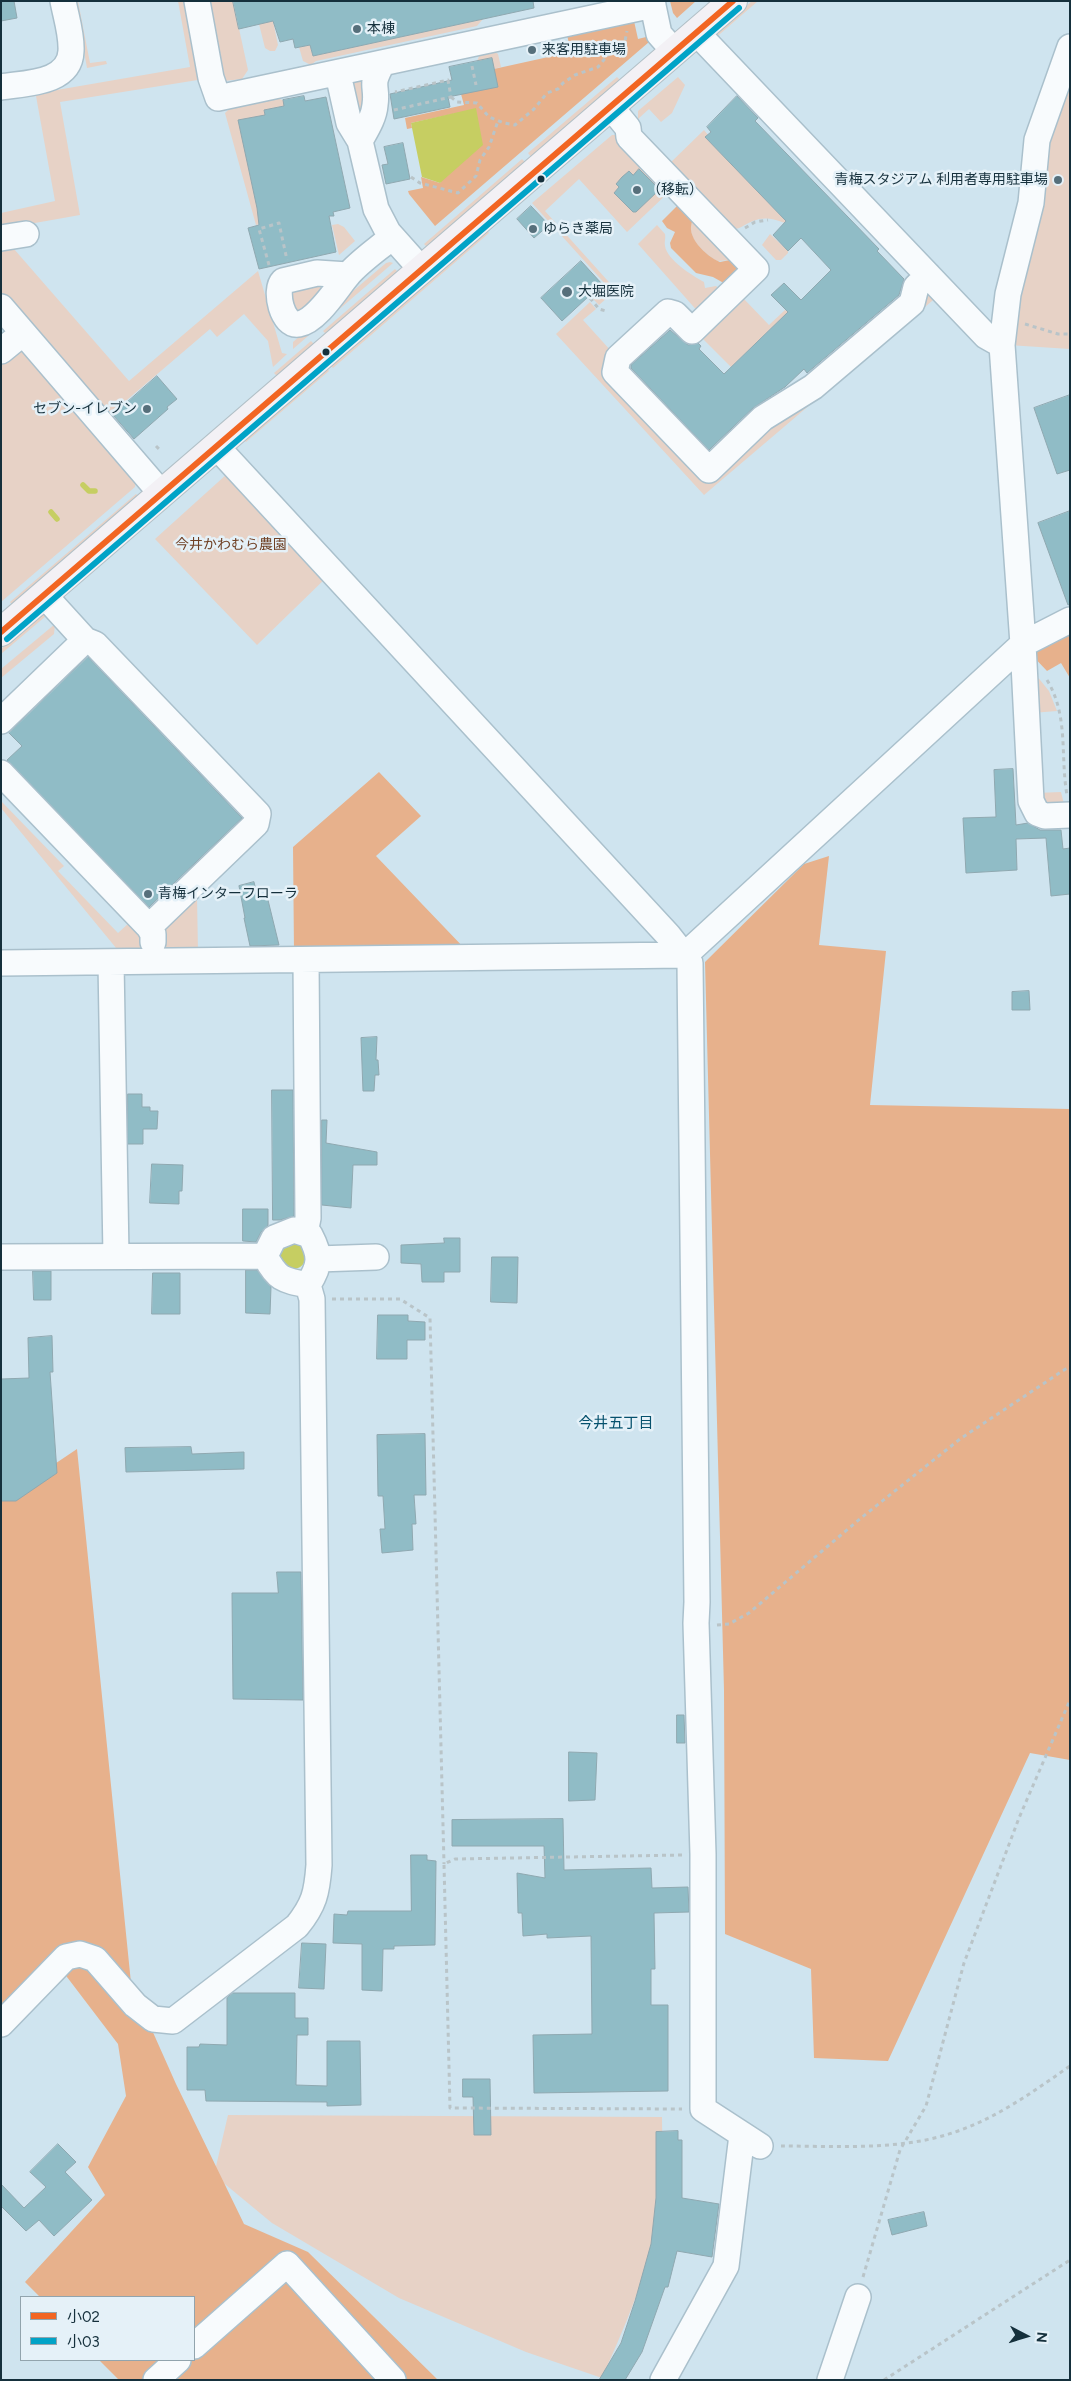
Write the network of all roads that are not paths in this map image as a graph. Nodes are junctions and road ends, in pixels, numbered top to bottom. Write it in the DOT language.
graph roads {
  1 [pos="63,1"];
  2 [pos="197,1"];
  3 [pos="732,1"];
  4 [pos="653,3"];
  5 [pos="696,32"];
  6 [pos="1070,47"];
  7 [pos="674,51"];
  8 [pos="382,64"];
  9 [pos="338,74"];
  10 [pos="1,88"];
  11 [pos="610,106"];
  12 [pos="360,141"];
  13 [pos="26,234"];
  14 [pos="392,237"];
  15 [pos="1,238"];
  16 [pos="421,269"];
  17 [pos="348,275"];
  18 [pos="928,276"];
  19 [pos="1,307"];
  20 [pos="23,333"];
  21 [pos="1002,345"];
  22 [pos="1,351"];
  23 [pos="216,446"];
  24 [pos="161,493"];
  25 [pos="44,595"];
  26 [pos="1070,620"];
  27 [pos="3,628"];
  28 [pos="85,640"];
  29 [pos="1023,653"];
  30 [pos="1,721"];
  31 [pos="1,773"];
  32 [pos="1068,815"];
  33 [pos="149,927"];
  34 [pos="684,955"];
  35 [pos="306,960"];
  36 [pos="111,962"];
  37 [pos="154,962"];
  38 [pos="1,963"];
  39 [pos="305,1233"];
  40 [pos="116,1256"];
  41 [pos="264,1256"];
  42 [pos="1,1257"];
  43 [pos="376,1257"];
  44 [pos="318,1259"];
  45 [pos="310,1292"];
  46 [pos="1,2024"];
  47 [pos="858,2297"];
  48 [pos="195,2345"];
  49 [pos="177,2361"];
  50 [pos="156,2380"];
  51 [pos="393,2380"];
  52 [pos="663,2380"];
  53 [pos="830,2380"];
  1 -- 10 [label="street"];
  2 -- 9 [label="street"];
  3 -- 5 [label="main road"];
  4 -- 7 [label="street"];
  4 -- 8 [label="street"];
  5 -- 7 [label="main road"];
  5 -- 18 [label="street"];
  6 -- 21 [label="street"];
  7 -- 11 [label="main road"];
  8 -- 9 [label="street"];
  8 -- 12 [label="street"];
  9 -- 12 [label="street"];
  11 -- 16 [label="main road"];
  11 -- 18 [label="street"];
  12 -- 14 [label="street"];
  13 -- 15 [label="street"];
  14 -- 16 [label="street"];
  14 -- 17 [label="street"];
  16 -- 23 [label="main road"];
  18 -- 21 [label="street"];
  19 -- 20 [label="street"];
  20 -- 22 [label="street"];
  20 -- 24 [label="street"];
  21 -- 29 [label="street"];
  23 -- 24 [label="main road"];
  23 -- 34 [label="street"];
  24 -- 25 [label="main road"];
  25 -- 27 [label="main road"];
  25 -- 28 [label="street"];
  26 -- 29 [label="street"];
  28 -- 30 [label="street"];
  28 -- 33 [label="street"];
  29 -- 32 [label="street"];
  29 -- 34 [label="street"];
  31 -- 33 [label="street"];
  33 -- 37 [label="street"];
  34 -- 35 [label="street"];
  34 -- 52 [label="street"];
  35 -- 37 [label="street"];
  35 -- 39 [label="street"];
  36 -- 37 [label="street"];
  36 -- 38 [label="street"];
  36 -- 40 [label="street"];
  39 -- 41 [label="street"];
  39 -- 44 [label="street"];
  40 -- 41 [label="street"];
  40 -- 42 [label="street"];
  41 -- 45 [label="street"];
  43 -- 44 [label="street"];
  44 -- 45 [label="street"];
  45 -- 46 [label="street"];
  47 -- 53 [label="street"];
  48 -- 51 [label="street"];
  49 -- 50 [label="street"];
}
